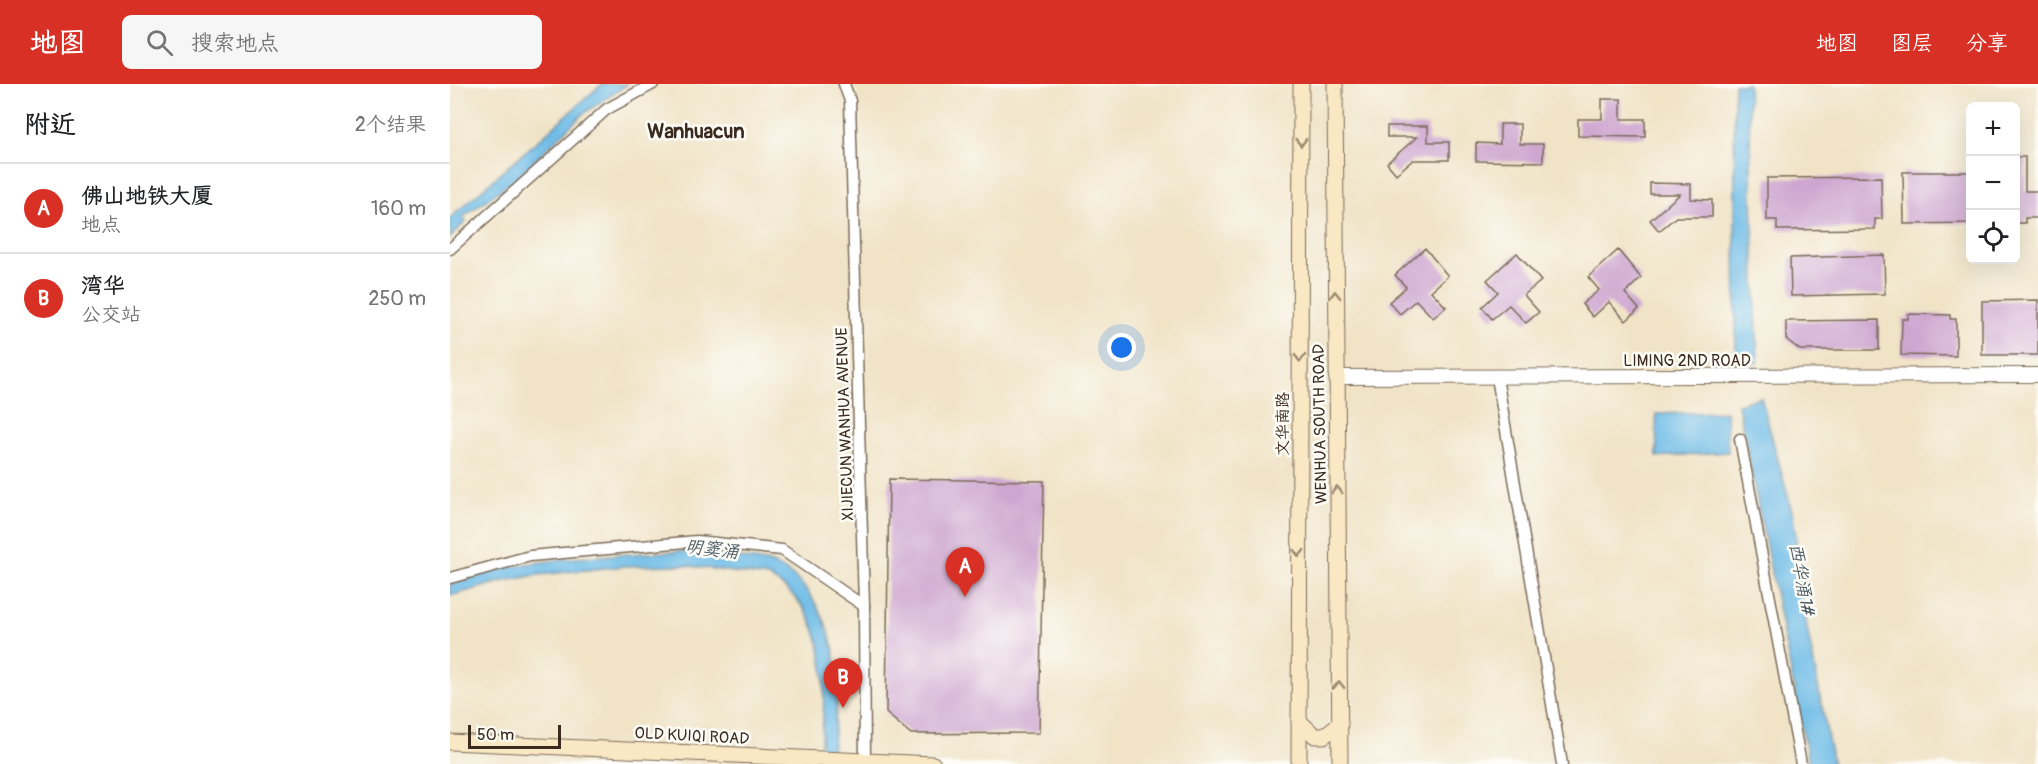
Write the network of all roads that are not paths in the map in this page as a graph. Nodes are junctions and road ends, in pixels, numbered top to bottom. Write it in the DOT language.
graph roads {
  1 [pos="653,84"];
  2 [pos="844,84"];
  3 [pos="1301,84"];
  4 [pos="1335,84"];
  5 [pos="450,249"];
  6 [pos="2038,375"];
  7 [pos="1336,377"];
  8 [pos="1497,377"];
  9 [pos="1740,439"];
  10 [pos="450,578"];
  11 [pos="864,606"];
  12 [pos="1299,721"];
  13 [pos="1340,723"];
  14 [pos="450,742"];
  15 [pos="865,763"];
  16 [pos="933,764"];
  17 [pos="1299,764"];
  18 [pos="1340,764"];
  19 [pos="1562,764"];
  20 [pos="1801,764"];
  1 -- 5 [label="street"];
  2 -- 11 [label="street, XIJIECUN WANHUA AVENUE"];
  3 -- 12 [label="main road, 文华南路, one-way"];
  7 -- 4 [label="main road, WENHUA SOUTH ROAD, one-way"];
  6 -- 8 [label="street, LIMING 2ND ROAD"];
  7 -- 8 [label="street, LIMING 2ND ROAD"];
  13 -- 7 [label="main road, WENHUA SOUTH ROAD, one-way"];
  8 -- 19 [label="street"];
  9 -- 20 [label="street"];
  10 -- 11 [label="street"];
  11 -- 15 [label="street, XIJIECUN WANHUA AVENUE"];
  12 -- 13 [label="main road"];
  12 -- 17 [label="main road, 文华南路"];
  13 -- 18 [label="main road, WENHUA SOUTH ROAD"];
  14 -- 15 [label="main road, OLD KUIQI ROAD"];
  15 -- 16 [label="main road, OLD KUIQI ROAD"];
}
